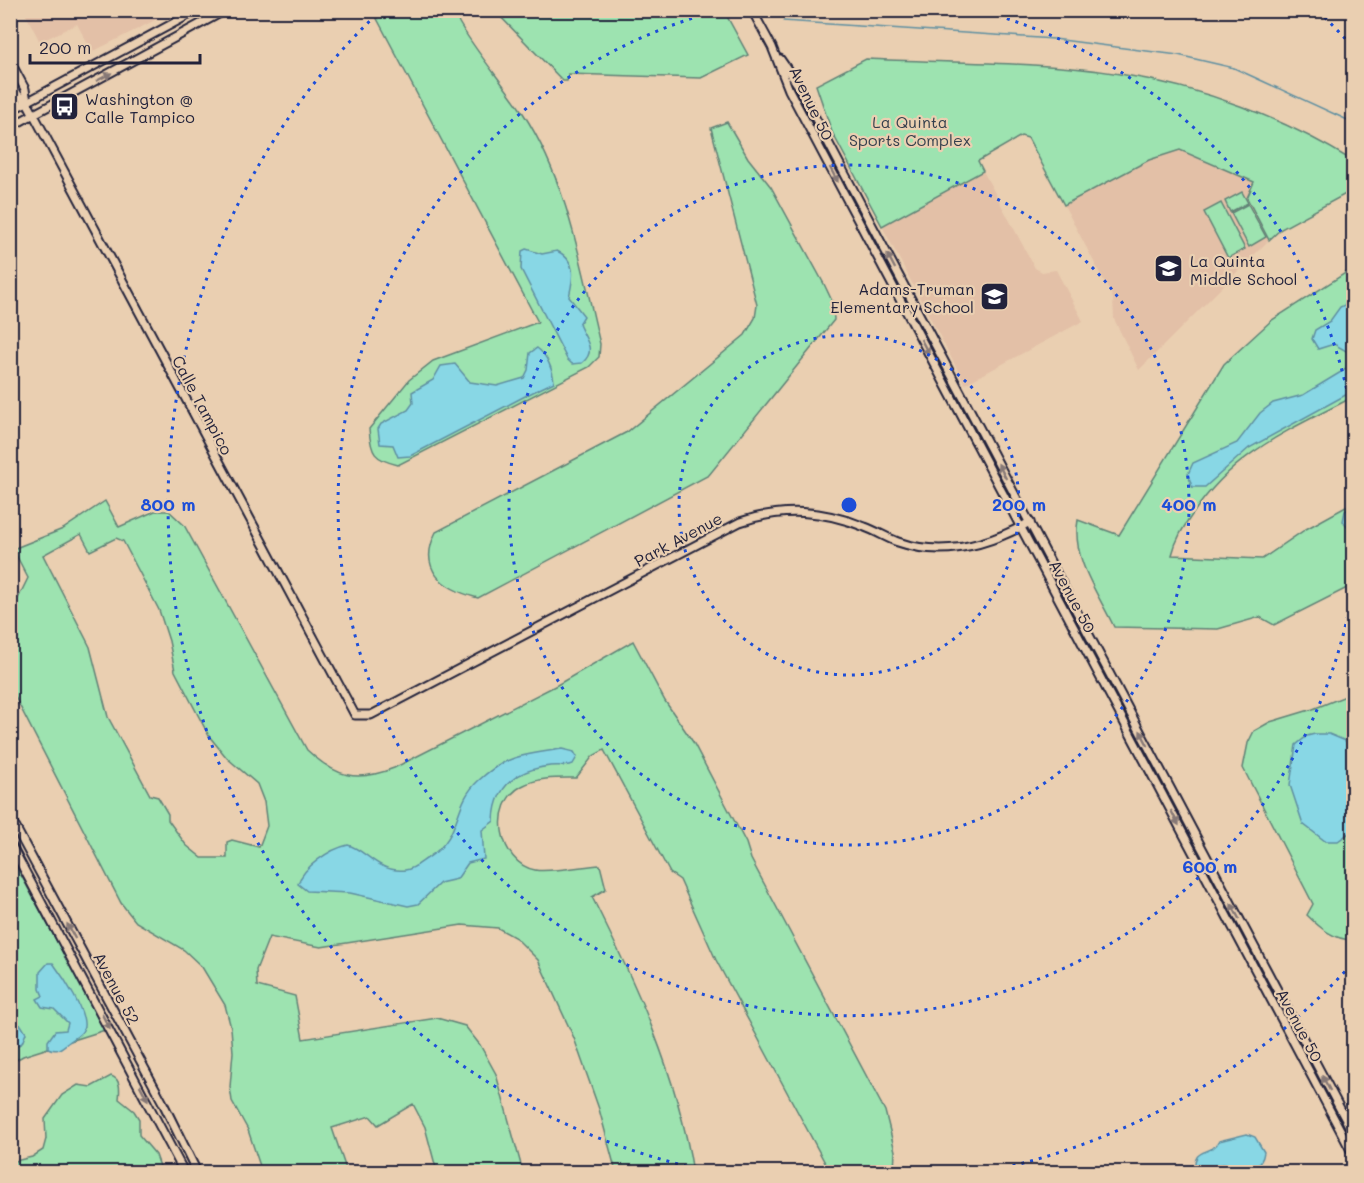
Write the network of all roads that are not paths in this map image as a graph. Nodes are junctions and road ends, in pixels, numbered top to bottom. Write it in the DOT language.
graph roads {
  1 [pos="198,10"];
  2 [pos="226,10"];
  3 [pos="752,10"];
  4 [pos="772,47"];
  5 [pos="10,61"];
  6 [pos="10,81"];
  7 [pos="27,102"];
  8 [pos="10,111"];
  9 [pos="34,115"];
  10 [pos="10,127"];
  11 [pos="1029,522"];
  12 [pos="1021,527"];
  13 [pos="359,716"];
  14 [pos="10,817"];
  15 [pos="10,843"];
  16 [pos="1329,1109"];
  17 [pos="1353,1135"];
  18 [pos="1353,1149"];
  19 [pos="1353,1156"];
  20 [pos="184,1173"];
  21 [pos="196,1173"];
  1 -- 7 [label="main road"];
  9 -- 2 [label="main road, one-way"];
  3 -- 4 [label="main road, Avenue 50"];
  11 -- 4 [label="main road, Avenue 50, one-way"];
  4 -- 12 [label="main road, Avenue 50, one-way"];
  5 -- 7 [label="main road, Calle Tampico"];
  6 -- 7 [label="main road, Calle Tampico"];
  7 -- 8 [label="main road"];
  7 -- 9 [label="main road, Calle Tampico"];
  9 -- 10 [label="main road"];
  9 -- 13 [label="main road, Calle Tampico"];
  11 -- 12 [label="main road, Park Avenue"];
  17 -- 11 [label="main road, Avenue 50, one-way"];
  12 -- 13 [label="main road, Park Avenue"];
  12 -- 16 [label="main road, Avenue 50, one-way"];
  21 -- 14 [label="main road, Avenue 52, one-way"];
  15 -- 20 [label="main road, Avenue 52, one-way"];
  16 -- 18 [label="main road"];
  16 -- 19 [label="main road, Avenue 50"];
}
